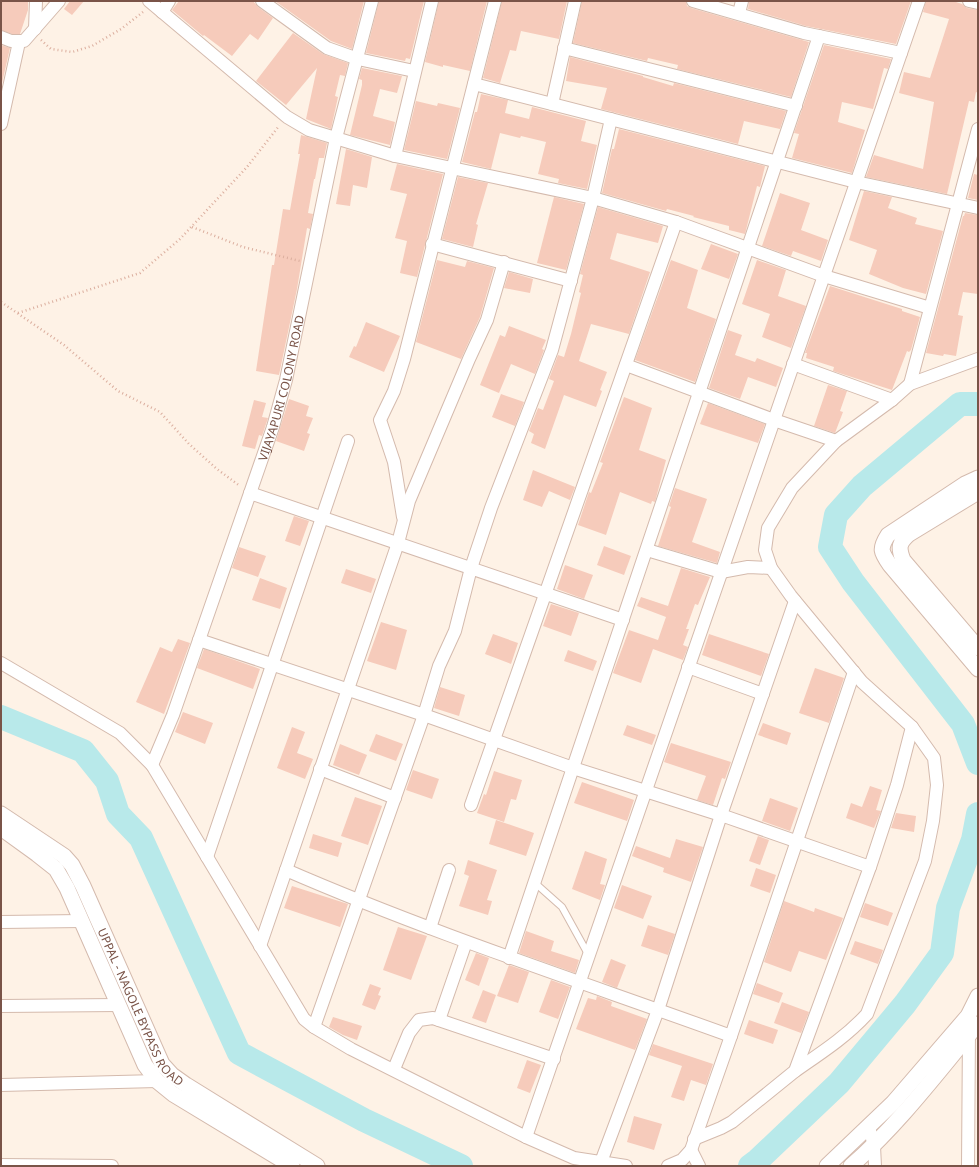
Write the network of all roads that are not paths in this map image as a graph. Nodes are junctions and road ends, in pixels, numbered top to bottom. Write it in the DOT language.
graph roads {
  1 [pos="36,1"];
  2 [pos="59,1"];
  3 [pos="170,1"];
  4 [pos="263,1"];
  5 [pos="372,1"];
  6 [pos="432,1"];
  7 [pos="495,1"];
  8 [pos="575,1"];
  9 [pos="693,1"];
  10 [pos="742,1"];
  11 [pos="919,1"];
  12 [pos="969,1"];
  13 [pos="978,3"];
  14 [pos="154,6"];
  15 [pos="738,13"];
  16 [pos="35,29"];
  17 [pos="819,36"];
  18 [pos="1,37"];
  19 [pos="19,42"];
  20 [pos="564,48"];
  21 [pos="901,54"];
  22 [pos="358,59"];
  23 [pos="414,71"];
  24 [pos="474,84"];
  25 [pos="552,104"];
  26 [pos="796,106"];
  27 [pos="611,119"];
  28 [pos="1,124"];
  29 [pos="978,130"];
  30 [pos="336,138"];
  31 [pos="395,156"];
  32 [pos="777,162"];
  33 [pos="453,167"];
  34 [pos="856,182"];
  35 [pos="593,198"];
  36 [pos="958,204"];
  37 [pos="978,208"];
  38 [pos="676,222"];
  39 [pos="432,244"];
  40 [pos="748,249"];
  41 [pos="504,262"];
  42 [pos="824,276"];
  43 [pos="571,280"];
  44 [pos="930,308"];
  45 [pos="978,359"];
  46 [pos="793,364"];
  47 [pos="626,365"];
  48 [pos="910,384"];
  49 [pos="699,393"];
  50 [pos="892,400"];
  51 [pos="774,420"];
  52 [pos="836,441"];
  53 [pos="348,442"];
  54 [pos="978,478"];
  55 [pos="978,492"];
  56 [pos="250,493"];
  57 [pos="323,518"];
  58 [pos="403,523"];
  59 [pos="398,542"];
  60 [pos="647,550"];
  61 [pos="471,568"];
  62 [pos="771,568"];
  63 [pos="721,572"];
  64 [pos="545,593"];
  65 [pos="795,601"];
  66 [pos="623,620"];
  67 [pos="199,640"];
  68 [pos="978,648"];
  69 [pos="1,663"];
  70 [pos="271,664"];
  71 [pos="688,667"];
  72 [pos="978,669"];
  73 [pos="854,672"];
  74 [pos="347,690"];
  75 [pos="763,694"];
  76 [pos="424,715"];
  77 [pos="912,727"];
  78 [pos="493,740"];
  79 [pos="152,764"];
  80 [pos="573,768"];
  81 [pos="320,769"];
  82 [pos="646,792"];
  83 [pos="395,798"];
  84 [pos="471,806"];
  85 [pos="1,814"];
  86 [pos="721,815"];
  87 [pos="1,828"];
  88 [pos="797,841"];
  89 [pos="207,857"];
  90 [pos="870,867"];
  91 [pos="286,870"];
  92 [pos="449,870"];
  93 [pos="534,883"];
  94 [pos="358,902"];
  95 [pos="82,921"];
  96 [pos="1,922"];
  97 [pos="430,928"];
  98 [pos="466,942"];
  99 [pos="260,946"];
  100 [pos="589,956"];
  101 [pos="510,958"];
  102 [pos="580,982"];
  103 [pos="978,996"];
  104 [pos="119,1005"];
  105 [pos="1,1006"];
  106 [pos="658,1010"];
  107 [pos="438,1020"];
  108 [pos="972,1025"];
  109 [pos="314,1027"];
  110 [pos="731,1036"];
  111 [pos="554,1059"];
  112 [pos="394,1069"];
  113 [pos="795,1071"];
  114 [pos="157,1081"];
  115 [pos="1,1085"];
  116 [pos="869,1127"];
  117 [pos="526,1137"];
  118 [pos="855,1141"];
  119 [pos="692,1144"];
  120 [pos="874,1146"];
  121 [pos="283,1160"];
  122 [pos="601,1162"];
  123 [pos="857,1163"];
  124 [pos="1,1165"];
  125 [pos="698,1165"];
  126 [pos="112,1166"];
  127 [pos="317,1166"];
  128 [pos="626,1166"];
  129 [pos="668,1166"];
  130 [pos="827,1166"];
  131 [pos="875,1166"];
  132 [pos="968,1166"];
  1 -- 16 [label="street"];
  2 -- 16 [label="street"];
  3 -- 14 [label="street"];
  4 -- 22 [label="street"];
  5 -- 22 [label="street, VIJAYAPURI COLONY ROAD"];
  6 -- 23 [label="street"];
  7 -- 24 [label="street"];
  8 -- 20 [label="street"];
  9 -- 15 [label="street"];
  10 -- 15 [label="street"];
  11 -- 21 [label="street"];
  12 -- 13 [label="street"];
  14 -- 30 [label="street"];
  15 -- 17 [label="street"];
  16 -- 19 [label="street"];
  17 -- 21 [label="street"];
  17 -- 26 [label="street"];
  18 -- 19 [label="street"];
  19 -- 28 [label="street"];
  20 -- 25 [label="street"];
  20 -- 26 [label="street"];
  21 -- 34 [label="street"];
  22 -- 23 [label="street"];
  22 -- 30 [label="street, VIJAYAPURI COLONY ROAD"];
  23 -- 31 [label="street"];
  24 -- 25 [label="street"];
  24 -- 33 [label="street"];
  25 -- 27 [label="street"];
  26 -- 32 [label="street"];
  27 -- 32 [label="street"];
  27 -- 35 [label="street"];
  29 -- 36 [label="street"];
  30 -- 31 [label="street"];
  30 -- 56 [label="street, VIJAYAPURI COLONY ROAD"];
  31 -- 33 [label="street"];
  32 -- 34 [label="street"];
  32 -- 40 [label="street"];
  33 -- 35 [label="street"];
  33 -- 39 [label="street"];
  34 -- 36 [label="street"];
  34 -- 42 [label="street"];
  35 -- 38 [label="street"];
  35 -- 43 [label="street"];
  36 -- 37 [label="street"];
  36 -- 44 [label="street"];
  38 -- 40 [label="street"];
  38 -- 47 [label="street"];
  39 -- 41 [label="street"];
  39 -- 58 [label="street"];
  40 -- 42 [label="street"];
  40 -- 49 [label="street"];
  41 -- 43 [label="street"];
  41 -- 58 [label="street"];
  42 -- 44 [label="street"];
  42 -- 46 [label="street"];
  43 -- 61 [label="street"];
  44 -- 48 [label="street"];
  45 -- 48 [label="street"];
  46 -- 50 [label="street"];
  46 -- 51 [label="street"];
  47 -- 49 [label="street"];
  47 -- 64 [label="street"];
  48 -- 50 [label="street"];
  49 -- 51 [label="street"];
  49 -- 60 [label="street"];
  50 -- 52 [label="street"];
  51 -- 52 [label="street"];
  51 -- 63 [label="street"];
  52 -- 62 [label="street"];
  53 -- 57 [label="street"];
  54 -- 72 [label="street"];
  55 -- 68 [label="street"];
  56 -- 57 [label="street"];
  56 -- 67 [label="street, VIJAYAPURI COLONY ROAD"];
  57 -- 59 [label="street"];
  57 -- 70 [label="street"];
  58 -- 59 [label="street"];
  59 -- 61 [label="street"];
  59 -- 74 [label="street"];
  60 -- 63 [label="street"];
  60 -- 66 [label="street"];
  61 -- 64 [label="street"];
  61 -- 76 [label="street"];
  62 -- 63 [label="street"];
  62 -- 65 [label="street"];
  63 -- 71 [label="street"];
  64 -- 66 [label="street"];
  64 -- 78 [label="street"];
  65 -- 73 [label="street"];
  65 -- 75 [label="street"];
  66 -- 80 [label="street"];
  67 -- 70 [label="street"];
  67 -- 79 [label="street, VIJAYAPURI COLONY ROAD"];
  69 -- 79 [label="street"];
  70 -- 74 [label="street"];
  70 -- 89 [label="street"];
  71 -- 75 [label="street"];
  71 -- 82 [label="street"];
  73 -- 77 [label="street"];
  73 -- 88 [label="street"];
  74 -- 76 [label="street"];
  74 -- 81 [label="street"];
  75 -- 86 [label="street"];
  76 -- 78 [label="street"];
  76 -- 83 [label="street"];
  77 -- 90 [label="street"];
  77 -- 113 [label="street"];
  78 -- 80 [label="street"];
  78 -- 84 [label="street"];
  79 -- 89 [label="street"];
  80 -- 82 [label="street"];
  80 -- 93 [label="street"];
  81 -- 83 [label="street"];
  81 -- 91 [label="street"];
  82 -- 86 [label="street"];
  82 -- 100 [label="street"];
  83 -- 94 [label="street"];
  85 -- 121 [label="street, UPPAL - NAGOLE BYPASS ROAD"];
  86 -- 88 [label="street"];
  86 -- 106 [label="street"];
  87 -- 95 [label="street, UPPAL - NAGOLE BYPASS ROAD"];
  88 -- 90 [label="street"];
  88 -- 110 [label="street"];
  89 -- 99 [label="street"];
  90 -- 113 [label="street"];
  91 -- 94 [label="street"];
  91 -- 99 [label="street"];
  92 -- 97 [label="street"];
  93 -- 100 [label="lane"];
  93 -- 101 [label="street"];
  94 -- 97 [label="street"];
  94 -- 109 [label="street"];
  95 -- 96 [label="street"];
  95 -- 104 [label="street, UPPAL - NAGOLE BYPASS ROAD"];
  97 -- 98 [label="street"];
  98 -- 101 [label="street"];
  98 -- 107 [label="street"];
  99 -- 109 [label="street"];
  100 -- 102 [label="street"];
  101 -- 102 [label="street"];
  102 -- 106 [label="street"];
  102 -- 111 [label="street"];
  103 -- 108 [label="street"];
  104 -- 105 [label="street"];
  104 -- 114 [label="street, UPPAL - NAGOLE BYPASS ROAD"];
  106 -- 110 [label="street"];
  106 -- 122 [label="street"];
  107 -- 111 [label="street"];
  107 -- 112 [label="street"];
  108 -- 116 [label="street"];
  108 -- 120 [label="street"];
  108 -- 132 [label="street"];
  109 -- 112 [label="street"];
  110 -- 119 [label="street"];
  111 -- 117 [label="street"];
  112 -- 117 [label="street"];
  113 -- 119 [label="street"];
  114 -- 115 [label="street"];
  114 -- 121 [label="street, UPPAL - NAGOLE BYPASS ROAD"];
  116 -- 118 [label="street"];
  116 -- 120 [label="street"];
  117 -- 122 [label="street"];
  118 -- 123 [label="street"];
  118 -- 130 [label="street"];
  119 -- 125 [label="street"];
  119 -- 129 [label="street"];
  120 -- 123 [label="street"];
  120 -- 131 [label="street"];
  121 -- 127 [label="street, UPPAL - NAGOLE BYPASS ROAD"];
  122 -- 128 [label="street"];
  124 -- 126 [label="street"];
}
